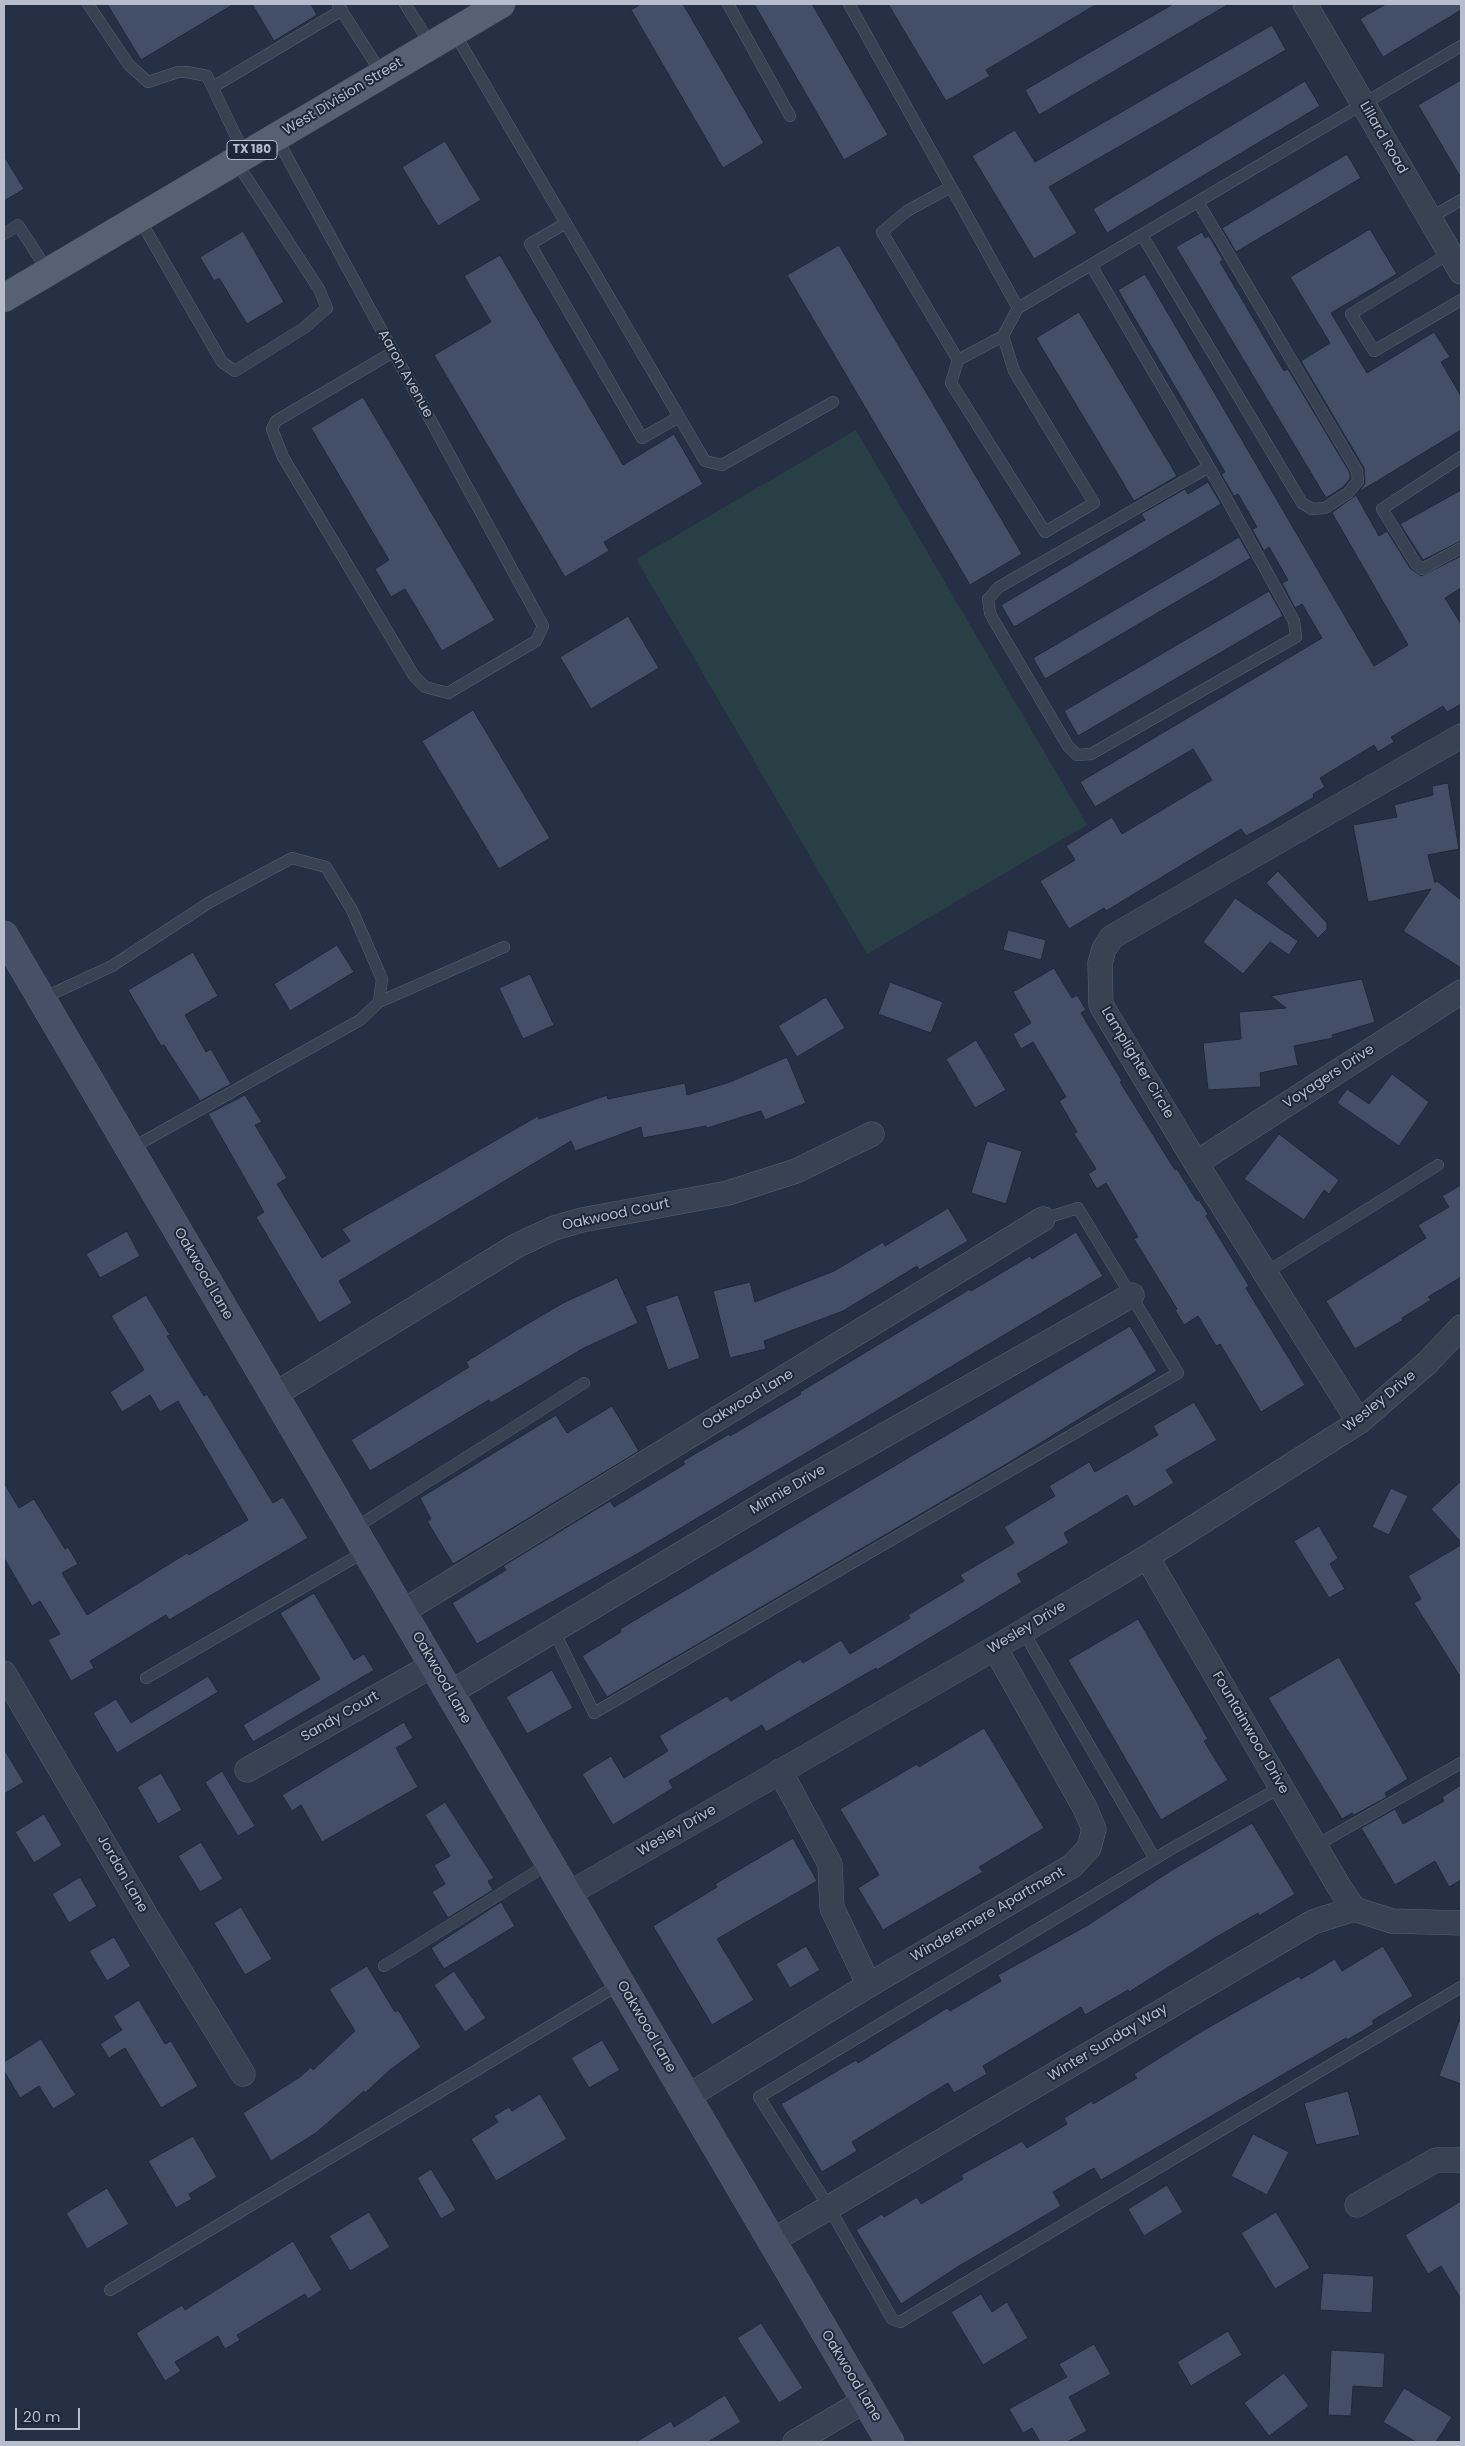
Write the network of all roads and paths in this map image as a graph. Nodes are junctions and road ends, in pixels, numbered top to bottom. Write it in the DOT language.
graph roads {
  1 [pos="88,4"];
  2 [pos="405,4"];
  3 [pos="501,4"];
  4 [pos="728,4"];
  5 [pos="849,4"];
  6 [pos="1305,4"];
  7 [pos="339,7"];
  8 [pos="442,38"];
  9 [pos="1461,46"];
  10 [pos="382,74"];
  11 [pos="213,87"];
  12 [pos="1363,104"];
  13 [pos="790,116"];
  14 [pos="276,137"];
  15 [pos="240,158"];
  16 [pos="951,187"];
  17 [pos="1461,200"];
  18 [pos="1198,202"];
  19 [pos="138,218"];
  20 [pos="1430,218"];
  21 [pos="566,223"];
  22 [pos="4,234"];
  23 [pos="1142,235"];
  24 [pos="1456,262"];
  25 [pos="1091,265"];
  26 [pos="48,271"];
  27 [pos="4,298"];
  28 [pos="1461,300"];
  29 [pos="1018,308"];
  30 [pos="1003,336"];
  31 [pos="393,352"];
  32 [pos="958,360"];
  33 [pos="833,402"];
  34 [pos="679,417"];
  35 [pos="1461,457"];
  36 [pos="1208,467"];
  37 [pos="1461,548"];
  38 [pos="1461,736"];
  39 [pos="4,936"];
  40 [pos="504,947"];
  41 [pos="1461,992"];
  42 [pos="41,999"];
  43 [pos="379,1002"];
  44 [pos="872,1134"];
  45 [pos="130,1149"];
  46 [pos="1196,1162"];
  47 [pos="1438,1165"];
  48 [pos="1044,1219"];
  49 [pos="1265,1273"];
  50 [pos="1132,1295"];
  51 [pos="1461,1327"];
  52 [pos="584,1383"];
  53 [pos="274,1395"];
  54 [pos="1358,1422"];
  55 [pos="360,1540"];
  56 [pos="1147,1557"];
  57 [pos="402,1612"];
  58 [pos="554,1631"];
  59 [pos="1023,1631"];
  60 [pos="995,1648"];
  61 [pos="433,1664"];
  62 [pos="4,1673"];
  63 [pos="146,1678"];
  64 [pos="450,1693"];
  65 [pos="1461,1763"];
  66 [pos="247,1770"];
  67 [pos="780,1771"];
  68 [pos="1281,1787"];
  69 [pos="1315,1846"];
  70 [pos="1155,1859"];
  71 [pos="550,1864"];
  72 [pos="568,1894"];
  73 [pos="1354,1909"];
  74 [pos="1461,1924"];
  75 [pos="384,1966"];
  76 [pos="620,1984"];
  77 [pos="869,1985"];
  78 [pos="1461,1987"];
  79 [pos="243,2074"];
  80 [pos="687,2097"];
  81 [pos="1461,2160"];
  82 [pos="1357,2205"];
  83 [pos="829,2207"];
  84 [pos="772,2241"];
  85 [pos="110,2290"];
  86 [pos="866,2400"];
  87 [pos="795,2442"];
  88 [pos="890,2442"];
  1 -- 11 [label="lane"];
  2 -- 8 [label="lane"];
  3 -- 8 [label="main road, West Division Street / TX 180"];
  4 -- 13 [label="lane"];
  5 -- 16 [label="lane"];
  6 -- 12 [label="street, Lillard Road"];
  7 -- 10 [label="lane"];
  7 -- 11 [label="lane"];
  8 -- 10 [label="main road, West Division Street / TX 180"];
  8 -- 21 [label="lane"];
  9 -- 12 [label="lane"];
  10 -- 14 [label="main road, West Division Street / TX 180"];
  11 -- 15 [label="lane"];
  12 -- 18 [label="lane"];
  12 -- 20 [label="street, Lillard Road"];
  14 -- 15 [label="main road, West Division Street / TX 180"];
  14 -- 31 [label="lane, Aaron Avenue"];
  15 -- 19 [label="main road, West Division Street / TX 180"];
  15 -- 19 [label="lane"];
  16 -- 29 [label="lane"];
  16 -- 32 [label="lane"];
  17 -- 20 [label="lane"];
  18 -- 23 [label="lane"];
  18 -- 23 [label="lane"];
  19 -- 26 [label="main road, West Division Street / TX 180"];
  20 -- 24 [label="street, Lillard Road"];
  21 -- 34 [label="lane"];
  21 -- 34 [label="lane"];
  22 -- 26 [label="lane"];
  23 -- 25 [label="lane"];
  24 -- 28 [label="lane"];
  25 -- 29 [label="lane"];
  25 -- 36 [label="lane"];
  26 -- 27 [label="main road, West Division Street / TX 180"];
  29 -- 30 [label="lane"];
  30 -- 32 [label="lane"];
  30 -- 32 [label="lane"];
  31 -- 31 [label="lane, Aaron Avenue"];
  33 -- 34 [label="lane"];
  35 -- 37 [label="lane"];
  36 -- 36 [label="lane"];
  38 -- 46 [label="street, Lamplighter Circle"];
  39 -- 42 [label="street, Oakwood Lane"];
  40 -- 43 [label="lane"];
  41 -- 46 [label="street, Voyagers Drive"];
  42 -- 43 [label="lane"];
  42 -- 45 [label="street, Oakwood Lane"];
  43 -- 45 [label="lane"];
  44 -- 53 [label="street, Oakwood Court"];
  45 -- 53 [label="street, Oakwood Lane"];
  46 -- 49 [label="street, Lamplighter Circle"];
  47 -- 49 [label="lane"];
  48 -- 50 [label="lane"];
  48 -- 57 [label="street, Oakwood Lane"];
  49 -- 54 [label="street, Lamplighter Circle"];
  50 -- 58 [label="street, Minnie Drive"];
  50 -- 58 [label="lane"];
  51 -- 54 [label="street, Wesley Drive"];
  52 -- 55 [label="lane"];
  53 -- 55 [label="street, Oakwood Lane"];
  54 -- 56 [label="street, Wesley Drive"];
  55 -- 57 [label="street, Oakwood Lane"];
  55 -- 63 [label="lane"];
  56 -- 59 [label="street, Wesley Drive"];
  56 -- 68 [label="street, Fountainwood Drive"];
  57 -- 61 [label="street, Oakwood Lane"];
  58 -- 64 [label="street, Minnie Drive"];
  59 -- 60 [label="street, Wesley Drive"];
  59 -- 70 [label="lane"];
  60 -- 67 [label="street, Wesley Drive"];
  60 -- 77 [label="street, Winderemere Apartment"];
  61 -- 64 [label="street, Oakwood Lane"];
  61 -- 66 [label="street, Sandy Court"];
  62 -- 79 [label="street, Jordan Lane"];
  64 -- 71 [label="street, Oakwood Lane"];
  65 -- 69 [label="lane"];
  67 -- 72 [label="street, Wesley Drive"];
  67 -- 77 [label="street"];
  68 -- 69 [label="street, Fountainwood Drive"];
  68 -- 70 [label="lane"];
  69 -- 73 [label="street, Fountainwood Drive"];
  70 -- 83 [label="lane"];
  71 -- 72 [label="street, Oakwood Lane"];
  71 -- 75 [label="lane"];
  72 -- 76 [label="street, Oakwood Lane"];
  73 -- 74 [label="street"];
  73 -- 83 [label="street, Winter Sunday Way"];
  76 -- 80 [label="street, Oakwood Lane"];
  76 -- 85 [label="lane"];
  77 -- 80 [label="street, Winderemere Apartment"];
  78 -- 83 [label="lane"];
  80 -- 84 [label="street, Oakwood Lane"];
  81 -- 82 [label="street"];
  83 -- 84 [label="street, Winter Sunday Way"];
  84 -- 86 [label="street, Oakwood Lane"];
  86 -- 87 [label="street"];
  86 -- 88 [label="street, Oakwood Lane"];
}
